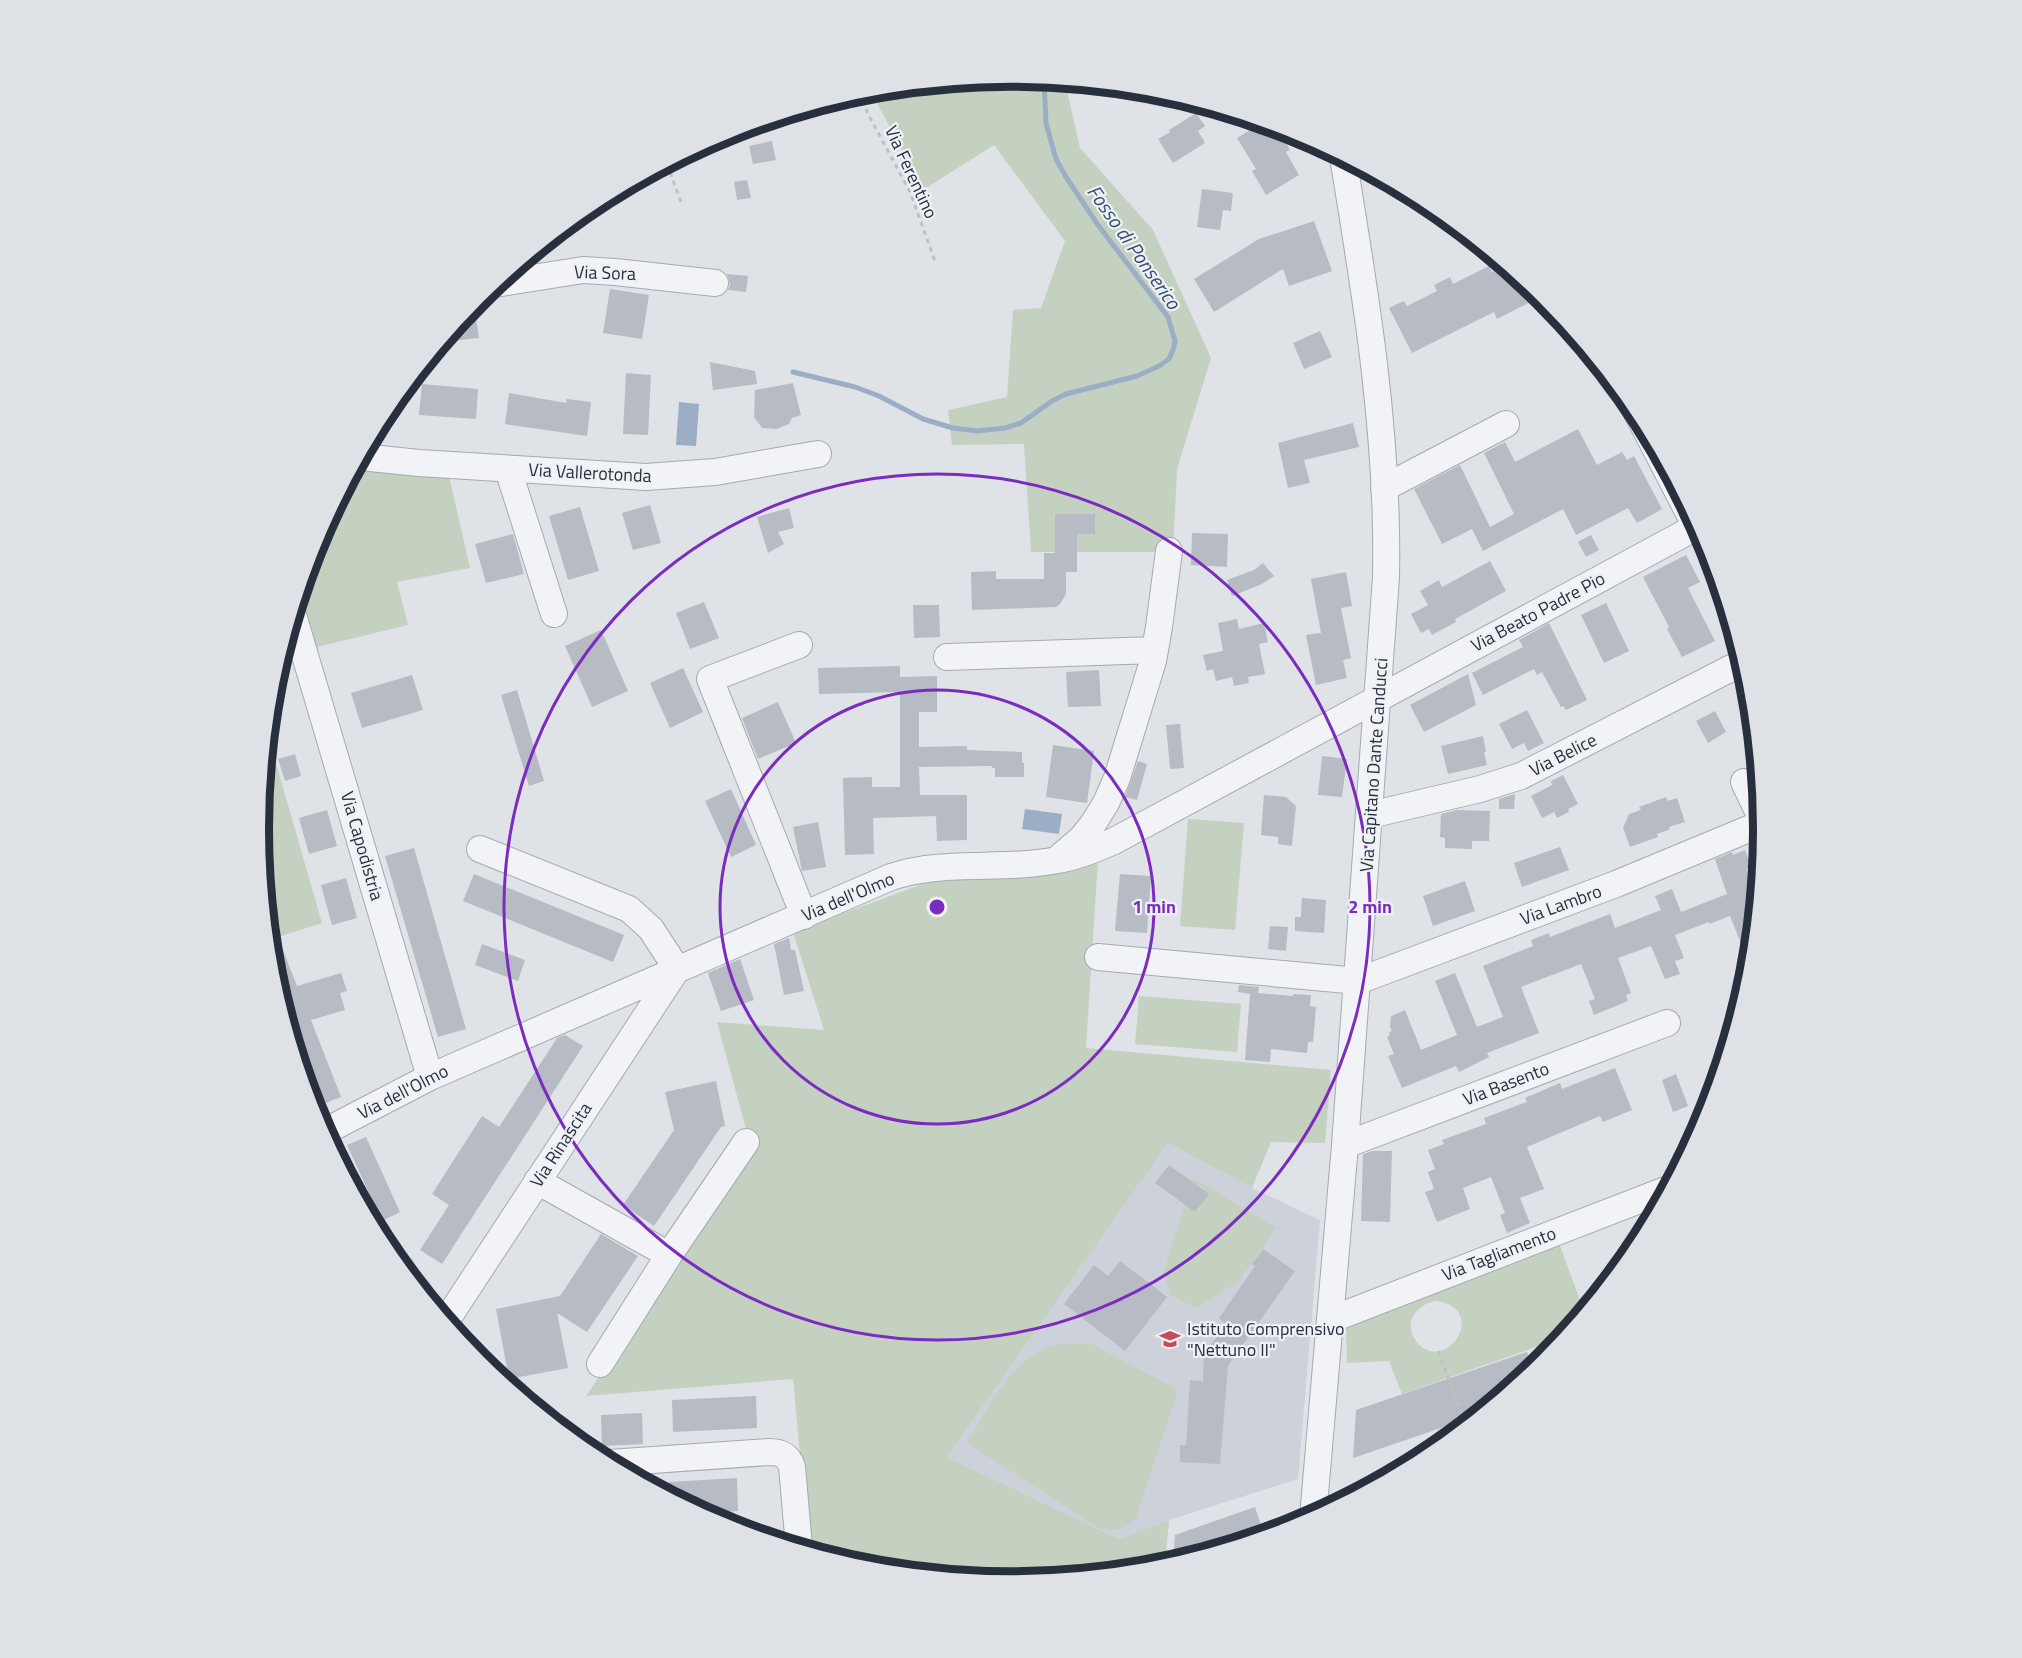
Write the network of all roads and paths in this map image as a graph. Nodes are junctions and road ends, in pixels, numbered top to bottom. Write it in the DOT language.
graph roads {
  1 [pos="865,101"];
  2 [pos="1344,167"];
  3 [pos="670,171"];
  4 [pos="682,205"];
  5 [pos="936,264"];
  6 [pos="511,282"];
  7 [pos="715,283"];
  8 [pos="1506,424"];
  9 [pos="818,454"];
  10 [pos="368,458"];
  11 [pos="508,469"];
  12 [pos="1384,488"];
  13 [pos="1690,531"];
  14 [pos="1169,551"];
  15 [pos="554,614"];
  16 [pos="297,628"];
  17 [pos="799,645"];
  18 [pos="1155,650"];
  19 [pos="947,657"];
  20 [pos="1735,666"];
  21 [pos="1378,698"];
  22 [pos="1744,782"];
  23 [pos="1752,798"];
  24 [pos="1370,815"];
  25 [pos="1753,826"];
  26 [pos="480,849"];
  27 [pos="1057,860"];
  28 [pos="804,916"];
  29 [pos="1098,957"];
  30 [pos="677,969"];
  31 [pos="1358,981"];
  32 [pos="1667,1023"];
  33 [pos="430,1077"];
  34 [pos="332,1128"];
  35 [pos="746,1142"];
  36 [pos="1345,1145"];
  37 [pos="537,1181"];
  38 [pos="1658,1193"];
  39 [pos="669,1255"];
  40 [pos="450,1315"];
  41 [pos="1330,1320"];
  42 [pos="1438,1351"];
  43 [pos="600,1364"];
  44 [pos="1464,1418"];
  45 [pos="624,1462"];
  46 [pos="1314,1506"];
  47 [pos="798,1540"];
  1 -- 5 [label="path, Via Ferentino"];
  2 -- 12 [label="street, Via Capitano Dante Canducci"];
  3 -- 4 [label="path"];
  6 -- 7 [label="street, Via Sora"];
  8 -- 12 [label="street"];
  9 -- 11 [label="street, Via Vallerotonda"];
  10 -- 11 [label="street, Via Vallerotonda"];
  11 -- 15 [label="street"];
  12 -- 21 [label="street, Via Capitano Dante Canducci"];
  13 -- 21 [label="street, Via Beato Padre Pio"];
  14 -- 18 [label="street"];
  16 -- 33 [label="street, Via Capodistria"];
  17 -- 28 [label="street"];
  18 -- 19 [label="street"];
  18 -- 27 [label="street"];
  20 -- 24 [label="street, Via Belice"];
  21 -- 24 [label="street, Via Capitano Dante Canducci"];
  21 -- 27 [label="street, Via dell'Olmo"];
  22 -- 23 [label="street"];
  24 -- 31 [label="street, Via Capitano Dante Canducci"];
  25 -- 31 [label="street, Via Lambro"];
  26 -- 30 [label="street"];
  27 -- 28 [label="street, Via dell'Olmo"];
  28 -- 30 [label="street, Via dell'Olmo"];
  29 -- 31 [label="street"];
  30 -- 33 [label="street, Via dell'Olmo"];
  30 -- 37 [label="street, Via Rinascita"];
  31 -- 36 [label="street, Via Capitano Dante Canducci"];
  32 -- 36 [label="street, Via Basento"];
  33 -- 34 [label="street, Via dell'Olmo"];
  35 -- 39 [label="street"];
  36 -- 41 [label="street, Via Capitano Dante Canducci"];
  37 -- 39 [label="street"];
  37 -- 40 [label="street, Via Rinascita"];
  38 -- 41 [label="street, Via Tagliamento"];
  39 -- 43 [label="street"];
  41 -- 46 [label="street, Via Capitano Dante Canducci"];
  42 -- 44 [label="path"];
  45 -- 47 [label="street"];
}
